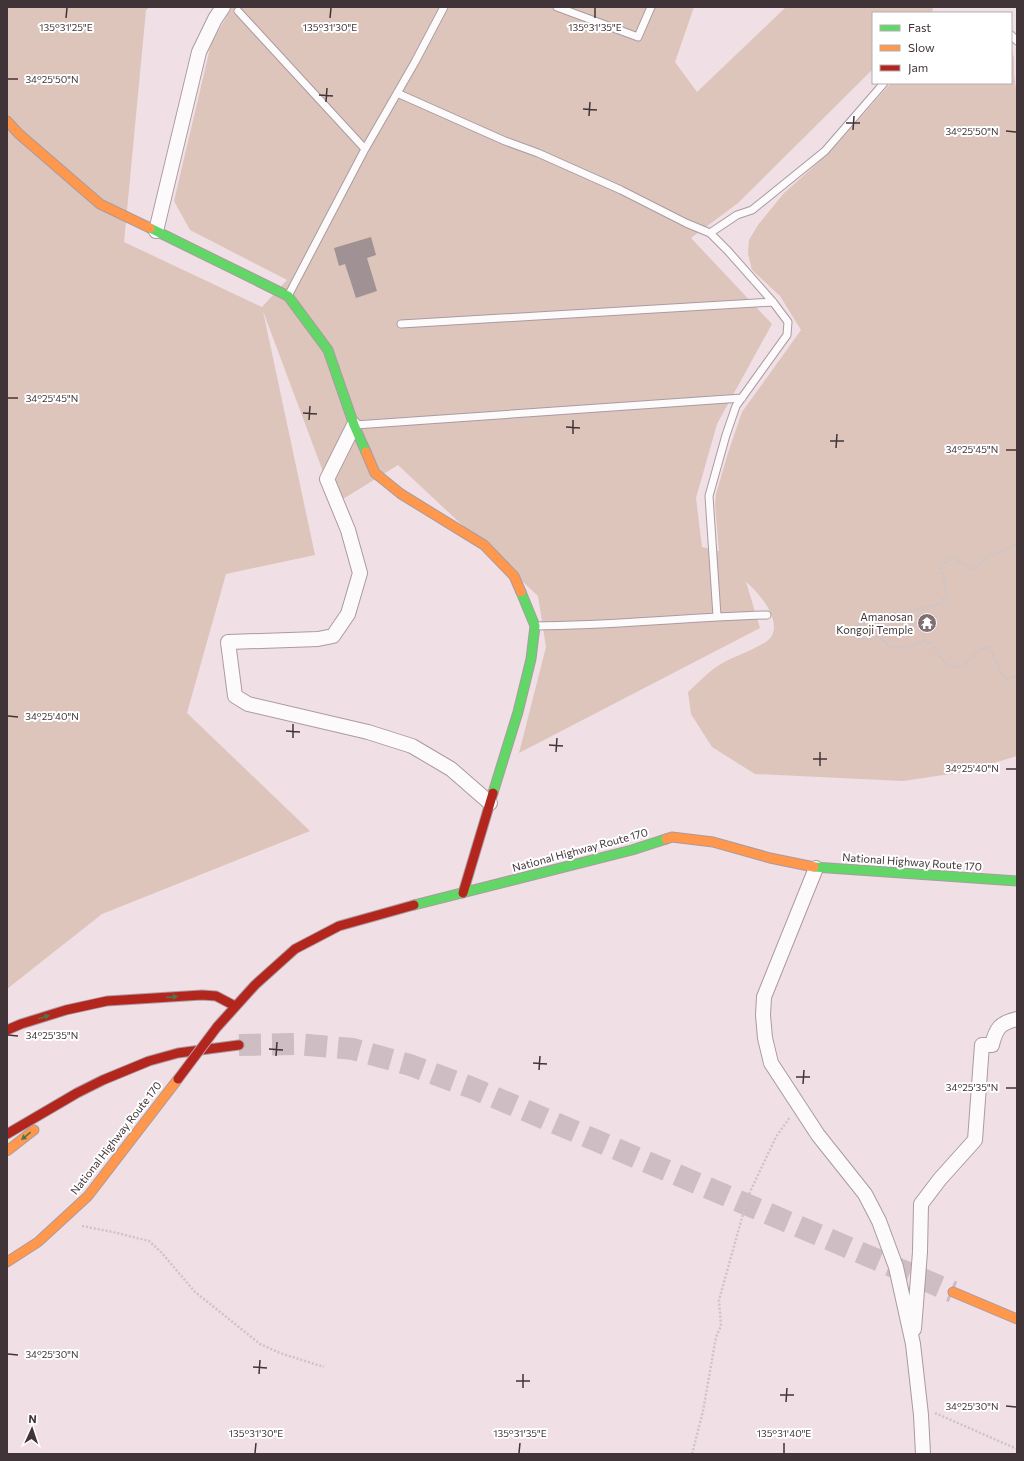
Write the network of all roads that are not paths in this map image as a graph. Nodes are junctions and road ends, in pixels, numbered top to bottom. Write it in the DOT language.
graph roads {
  1 [pos="223,7"];
  2 [pos="444,7"];
  3 [pos="557,7"];
  4 [pos="651,7"];
  5 [pos="238,11"];
  6 [pos="883,84"];
  7 [pos="397,93"];
  8 [pos="7,121"];
  9 [pos="365,149"];
  10 [pos="156,231"];
  11 [pos="710,233"];
  12 [pos="288,296"];
  13 [pos="773,302"];
  14 [pos="401,324"];
  15 [pos="742,398"];
  16 [pos="354,425"];
  17 [pos="767,614"];
  18 [pos="717,616"];
  19 [pos="535,626"];
  20 [pos="490,803"];
  21 [pos="816,868"];
  22 [pos="1017,881"];
  23 [pos="463,893"];
  24 [pos="219,1006"];
  25 [pos="235,1006"];
  26 [pos="1017,1019"];
  27 [pos="7,1030"];
  28 [pos="239,1045"];
  29 [pos="77,1093"];
  30 [pos="44,1111"];
  31 [pos="19,1117"];
  32 [pos="7,1134"];
  33 [pos="7,1151"];
  34 [pos="7,1262"];
  35 [pos="953,1292"];
  36 [pos="1017,1319"];
  37 [pos="913,1344"];
  38 [pos="923,1454"];
  1 -- 10 [label="street"];
  2 -- 7 [label="lane"];
  3 -- 4 [label="lane"];
  5 -- 9 [label="lane"];
  6 -- 11 [label="lane"];
  7 -- 9 [label="lane"];
  7 -- 11 [label="lane"];
  8 -- 10 [label="main road"];
  9 -- 12 [label="lane"];
  10 -- 12 [label="main road"];
  11 -- 13 [label="lane"];
  12 -- 16 [label="main road"];
  13 -- 14 [label="lane"];
  13 -- 15 [label="lane"];
  15 -- 16 [label="lane"];
  15 -- 18 [label="lane"];
  16 -- 19 [label="main road"];
  16 -- 20 [label="street"];
  17 -- 18 [label="lane"];
  18 -- 19 [label="lane"];
  19 -- 20 [label="main road"];
  20 -- 23 [label="main road"];
  21 -- 22 [label="main road, National Highway Route 170"];
  21 -- 23 [label="main road, National Highway Route 170"];
  21 -- 37 [label="street"];
  23 -- 25 [label="main road, National Highway Route 170"];
  24 -- 25 [label="main road"];
  27 -- 25 [label="main road, one-way"];
  25 -- 34 [label="main road, National Highway Route 170, bridge"];
  26 -- 37 [label="street"];
  28 -- 29 [label="main road"];
  29 -- 30 [label="main road"];
  29 -- 33 [label="main road, one-way"];
  30 -- 31 [label="main road"];
  30 -- 32 [label="main road"];
  35 -- 36 [label="main road"];
  37 -- 38 [label="street"];
}
